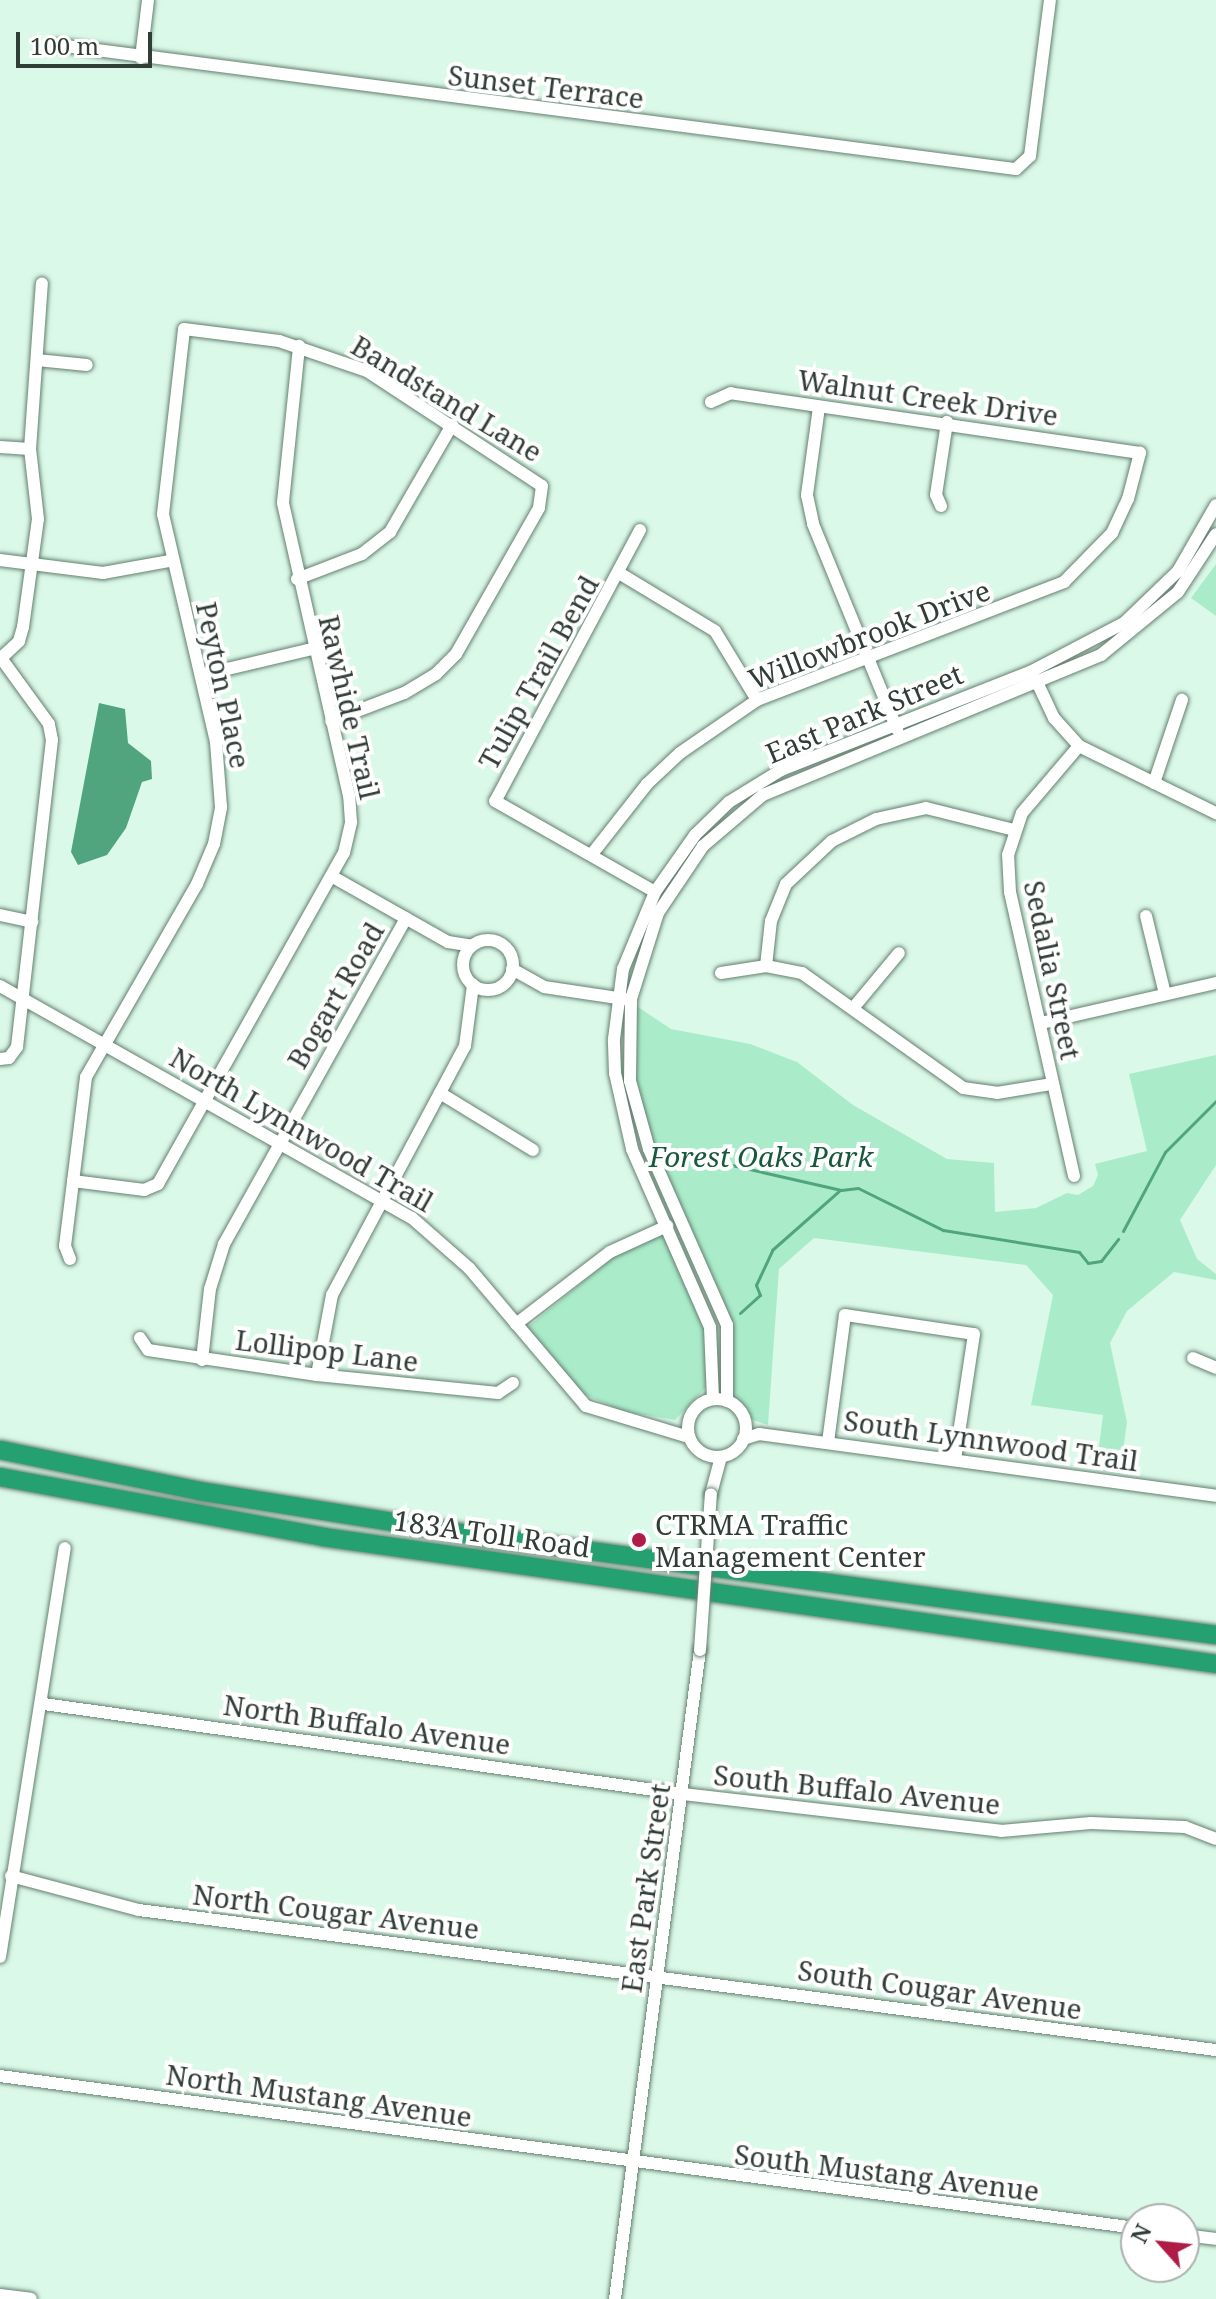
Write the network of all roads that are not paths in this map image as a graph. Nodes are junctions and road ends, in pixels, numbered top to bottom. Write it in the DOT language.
graph roads {
  1 [pos="148,0"];
  2 [pos="1050,0"];
  3 [pos="58,45"];
  4 [pos="141,58"];
  5 [pos="42,283"];
  6 [pos="184,329"];
  7 [pos="299,346"];
  8 [pos="37,360"];
  9 [pos="87,365"];
  10 [pos="711,402"];
  11 [pos="819,407"];
  12 [pos="947,422"];
  13 [pos="452,425"];
  14 [pos="0,447"];
  15 [pos="30,449"];
  16 [pos="1140,453"];
  17 [pos="1216,505"];
  18 [pos="941,506"];
  19 [pos="640,530"];
  20 [pos="1216,534"];
  21 [pos="0,560"];
  22 [pos="170,561"];
  23 [pos="31,564"];
  24 [pos="619,573"];
  25 [pos="297,579"];
  26 [pos="312,649"];
  27 [pos="870,656"];
  28 [pos="1,659"];
  29 [pos="1032,671"];
  30 [pos="202,675"];
  31 [pos="1039,685"];
  32 [pos="757,700"];
  33 [pos="1182,700"];
  34 [pos="331,721"];
  35 [pos="894,723"];
  36 [pos="899,737"];
  37 [pos="1079,746"];
  38 [pos="1154,783"];
  39 [pos="1216,813"];
  40 [pos="1014,830"];
  41 [pos="592,854"];
  42 [pos="333,877"];
  43 [pos="655,892"];
  44 [pos="0,915"];
  45 [pos="1146,916"];
  46 [pos="406,918"];
  47 [pos="32,922"];
  48 [pos="448,942"];
  49 [pos="472,946"];
  50 [pos="899,953"];
  51 [pos="463,966"];
  52 [pos="766,966"];
  53 [pos="721,973"];
  54 [pos="510,975"];
  55 [pos="1216,983"];
  56 [pos="473,985"];
  57 [pos="0,986"];
  58 [pos="487,990"];
  59 [pos="1165,994"];
  60 [pos="24,997"];
  61 [pos="617,998"];
  62 [pos="631,999"];
  63 [pos="854,1007"];
  64 [pos="474,1009"];
  65 [pos="1041,1023"];
  66 [pos="104,1042"];
  67 [pos="0,1059"];
  68 [pos="1052,1084"];
  69 [pos="440,1093"];
  70 [pos="206,1099"];
  71 [pos="279,1141"];
  72 [pos="533,1150"];
  73 [pos="1074,1176"];
  74 [pos="73,1181"];
  75 [pos="381,1198"];
  76 [pos="667,1226"];
  77 [pos="70,1259"];
  78 [pos="516,1324"];
  79 [pos="140,1338"];
  80 [pos="1193,1358"];
  81 [pos="202,1360"];
  82 [pos="1216,1368"];
  83 [pos="317,1375"];
  84 [pos="513,1383"];
  85 [pos="713,1399"];
  86 [pos="727,1401"];
  87 [pos="690,1417"];
  88 [pos="745,1424"];
  89 [pos="662,1428"];
  90 [pos="759,1434"];
  91 [pos="689,1437"];
  92 [pos="743,1439"];
  93 [pos="828,1442"];
  94 [pos="0,1450"];
  95 [pos="704,1454"];
  96 [pos="721,1457"];
  97 [pos="955,1459"];
  98 [pos="0,1477"];
  99 [pos="711,1488"];
  100 [pos="1216,1496"];
  101 [pos="65,1548"];
  102 [pos="1216,1635"];
  103 [pos="1216,1664"];
  104 [pos="44,1704"];
  105 [pos="683,1794"];
  106 [pos="1216,1839"];
  107 [pos="11,1876"];
  108 [pos="0,1957"];
  109 [pos="658,1976"];
  110 [pos="1216,2050"];
  111 [pos="0,2076"];
  112 [pos="632,2163"];
  113 [pos="1120,2226"];
  114 [pos="0,2295"];
  115 [pos="31,2299"];
  116 [pos="615,2299"];
  1 -- 4 [label="street"];
  2 -- 4 [label="street, Sunset Terrace"];
  3 -- 4 [label="street, Sunset Terrace"];
  5 -- 8 [label="street"];
  6 -- 7 [label="street, Bandstand Lane"];
  6 -- 22 [label="street, Peyton Place"];
  7 -- 13 [label="street, Bandstand Lane"];
  7 -- 25 [label="street, Rawhide Trail"];
  8 -- 9 [label="street"];
  8 -- 15 [label="street"];
  10 -- 11 [label="street, Walnut Creek Drive"];
  11 -- 12 [label="street, Walnut Creek Drive"];
  11 -- 27 [label="street"];
  12 -- 16 [label="street, Walnut Creek Drive"];
  12 -- 18 [label="street"];
  13 -- 25 [label="street"];
  13 -- 34 [label="street, Bandstand Lane"];
  14 -- 15 [label="street"];
  15 -- 23 [label="street"];
  16 -- 27 [label="street, Willowbrook Drive"];
  17 -- 29 [label="street, East Park Street"];
  19 -- 24 [label="street, Tulip Trail Bend"];
  20 -- 31 [label="street, East Park Street"];
  21 -- 23 [label="street"];
  22 -- 23 [label="street"];
  22 -- 30 [label="street, Peyton Place"];
  23 -- 28 [label="street"];
  24 -- 32 [label="street"];
  24 -- 41 [label="street, Tulip Trail Bend"];
  25 -- 26 [label="street, Rawhide Trail"];
  26 -- 30 [label="street"];
  26 -- 34 [label="street, Rawhide Trail"];
  27 -- 32 [label="street, Willowbrook Drive"];
  27 -- 35 [label="street"];
  28 -- 47 [label="street"];
  29 -- 31 [label="street"];
  29 -- 35 [label="street, East Park Street"];
  30 -- 66 [label="street, Peyton Place"];
  31 -- 36 [label="street, East Park Street"];
  31 -- 37 [label="street"];
  32 -- 41 [label="street, Willowbrook Drive"];
  33 -- 38 [label="street"];
  34 -- 42 [label="street, Rawhide Trail"];
  35 -- 36 [label="street"];
  35 -- 43 [label="street, East Park Street"];
  36 -- 62 [label="street, East Park Street"];
  37 -- 38 [label="street"];
  37 -- 40 [label="street, Sedalia Street"];
  38 -- 39 [label="street"];
  40 -- 52 [label="street"];
  40 -- 65 [label="street, Sedalia Street"];
  41 -- 43 [label="street, Tulip Trail Bend"];
  42 -- 46 [label="street"];
  42 -- 70 [label="street, Rawhide Trail"];
  43 -- 61 [label="street, East Park Street"];
  44 -- 47 [label="street"];
  45 -- 59 [label="street"];
  46 -- 48 [label="street"];
  46 -- 71 [label="street, Bogart Road"];
  47 -- 60 [label="street"];
  48 -- 49 [label="street"];
  48 -- 51 [label="street"];
  49 -- 51 [label="street"];
  49 -- 54 [label="street"];
  50 -- 63 [label="street"];
  51 -- 56 [label="street"];
  52 -- 53 [label="street"];
  52 -- 63 [label="street"];
  54 -- 58 [label="street"];
  54 -- 61 [label="street"];
  55 -- 59 [label="street"];
  56 -- 58 [label="street"];
  56 -- 64 [label="street"];
  57 -- 60 [label="street, North Lynnwood Trail"];
  58 -- 64 [label="street"];
  59 -- 65 [label="street"];
  60 -- 66 [label="street, North Lynnwood Trail"];
  60 -- 67 [label="street"];
  61 -- 62 [label="street"];
  61 -- 76 [label="street, East Park Street"];
  62 -- 86 [label="street, East Park Street"];
  63 -- 68 [label="street"];
  64 -- 69 [label="street"];
  65 -- 68 [label="street, Sedalia Street"];
  66 -- 70 [label="street, North Lynnwood Trail"];
  66 -- 74 [label="street, Peyton Place"];
  68 -- 73 [label="street, Sedalia Street"];
  69 -- 72 [label="street"];
  69 -- 75 [label="street"];
  70 -- 71 [label="street, North Lynnwood Trail"];
  70 -- 74 [label="street, Rawhide Trail"];
  71 -- 75 [label="street, North Lynnwood Trail"];
  71 -- 81 [label="street, Bogart Road"];
  74 -- 77 [label="street, Peyton Place"];
  75 -- 78 [label="street, North Lynnwood Trail"];
  75 -- 83 [label="street"];
  76 -- 78 [label="street"];
  76 -- 85 [label="street, East Park Street"];
  78 -- 89 [label="street, North Lynnwood Trail"];
  79 -- 81 [label="street, Lollipop Lane"];
  80 -- 82 [label="street"];
  81 -- 83 [label="street, Lollipop Lane"];
  83 -- 84 [label="street, Lollipop Lane"];
  85 -- 86 [label="street"];
  85 -- 87 [label="street"];
  86 -- 88 [label="street"];
  87 -- 89 [label="street"];
  87 -- 91 [label="street"];
  88 -- 90 [label="street, South Lynnwood Trail"];
  88 -- 92 [label="street"];
  89 -- 91 [label="street, North Lynnwood Trail"];
  90 -- 92 [label="street, South Lynnwood Trail"];
  90 -- 93 [label="street, South Lynnwood Trail"];
  91 -- 95 [label="street"];
  92 -- 96 [label="street"];
  93 -- 97 [label="street, South Lynnwood Trail"];
  93 -- 97 [label="street"];
  94 -- 102 [label="highway, 183A Toll Road"];
  95 -- 96 [label="street"];
  95 -- 99 [label="street, East Park Street"];
  96 -- 99 [label="street, East Park Street"];
  97 -- 100 [label="street, South Lynnwood Trail"];
  98 -- 103 [label="highway, 183A Toll Road"];
  99 -- 105 [label="street, East Park Street, bridge"];
  101 -- 104 [label="street"];
  104 -- 105 [label="street, North Buffalo Avenue"];
  104 -- 107 [label="street"];
  105 -- 106 [label="street, South Buffalo Avenue"];
  105 -- 109 [label="street, East Park Street"];
  107 -- 108 [label="street"];
  107 -- 109 [label="street, North Cougar Avenue"];
  109 -- 110 [label="street, South Cougar Avenue"];
  109 -- 112 [label="street, East Park Street"];
  111 -- 112 [label="street, North Mustang Avenue"];
  112 -- 113 [label="street, South Mustang Avenue"];
  112 -- 116 [label="street, East Park Street"];
  114 -- 115 [label="street"];
}
